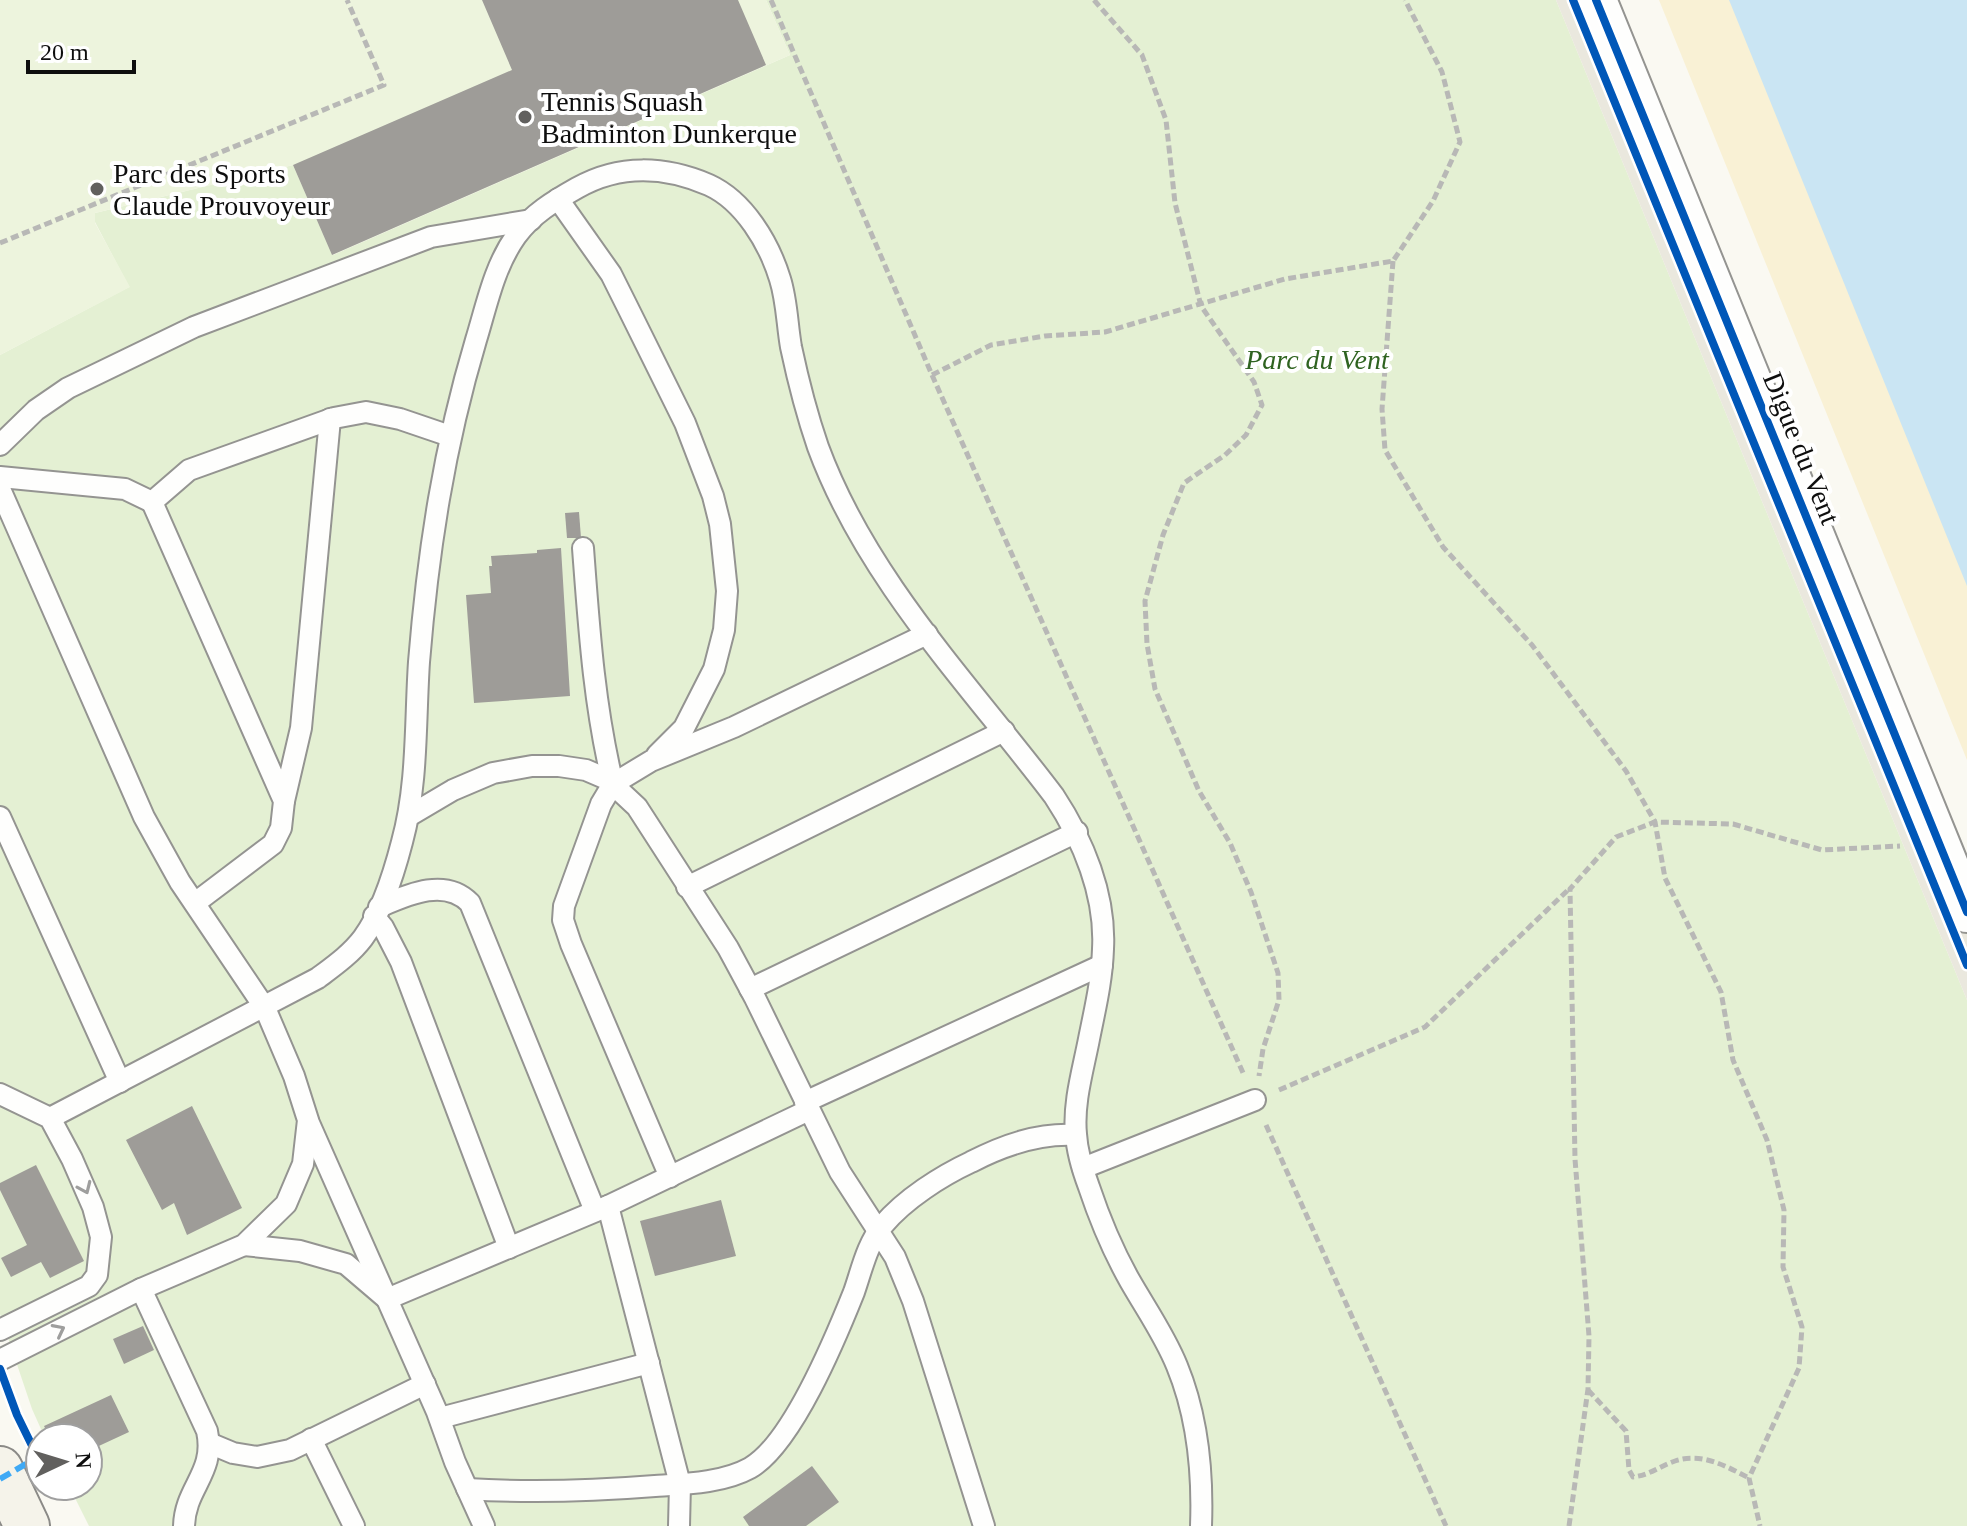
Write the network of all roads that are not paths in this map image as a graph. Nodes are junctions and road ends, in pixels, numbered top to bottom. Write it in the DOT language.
graph roads {
  1 [pos="1596,0"];
  2 [pos="558,199"];
  3 [pos="531,220"];
  4 [pos="330,419"];
  5 [pos="450,436"];
  6 [pos="0,445"];
  7 [pos="0,477"];
  8 [pos="0,489"];
  9 [pos="152,502"];
  10 [pos="583,548"];
  11 [pos="927,634"];
  12 [pos="1004,731"];
  13 [pos="651,761"];
  14 [pos="613,784"];
  15 [pos="284,801"];
  16 [pos="409,816"];
  17 [pos="0,817"];
  18 [pos="1077,832"];
  19 [pos="687,887"];
  20 [pos="195,903"];
  21 [pos="376,912"];
  22 [pos="1967,912"];
  23 [pos="1102,965"];
  24 [pos="750,989"];
  25 [pos="265,1008"];
  26 [pos="120,1082"];
  27 [pos="0,1094"];
  28 [pos="1255,1100"];
  29 [pos="807,1106"];
  30 [pos="50,1118"];
  31 [pos="308,1120"];
  32 [pos="1075,1135"];
  33 [pos="1083,1168"];
  34 [pos="670,1177"];
  35 [pos="602,1209"];
  36 [pos="878,1232"];
  37 [pos="244,1245"];
  38 [pos="509,1248"];
  39 [pos="99,1262"];
  40 [pos="141,1289"];
  41 [pos="387,1299"];
  42 [pos="118,1300"];
  43 [pos="0,1330"];
  44 [pos="0,1360"];
  45 [pos="649,1363"];
  46 [pos="425,1384"];
  47 [pos="440,1418"];
  48 [pos="311,1439"];
  49 [pos="209,1443"];
  50 [pos="0,1469"];
  51 [pos="680,1484"];
  52 [pos="467,1489"];
  53 [pos="27,1526"];
  54 [pos="184,1526"];
  55 [pos="354,1526"];
  56 [pos="484,1526"];
  57 [pos="679,1526"];
  58 [pos="984,1526"];
  59 [pos="1201,1526"];
  1 -- 22 [label="street, Digue du Vent"];
  2 -- 3 [label="lane"];
  2 -- 11 [label="lane"];
  2 -- 13 [label="lane"];
  3 -- 5 [label="lane"];
  3 -- 6 [label="lane"];
  4 -- 5 [label="lane"];
  4 -- 9 [label="lane"];
  4 -- 15 [label="lane"];
  5 -- 16 [label="lane"];
  7 -- 9 [label="lane"];
  8 -- 20 [label="lane"];
  9 -- 15 [label="lane"];
  10 -- 14 [label="lane"];
  11 -- 12 [label="lane"];
  11 -- 13 [label="lane"];
  12 -- 18 [label="lane"];
  12 -- 19 [label="lane"];
  13 -- 14 [label="lane"];
  14 -- 16 [label="lane"];
  14 -- 19 [label="lane"];
  14 -- 34 [label="lane"];
  15 -- 20 [label="lane"];
  16 -- 21 [label="lane"];
  17 -- 26 [label="lane"];
  18 -- 23 [label="lane"];
  18 -- 24 [label="lane"];
  19 -- 24 [label="lane"];
  20 -- 25 [label="lane"];
  21 -- 25 [label="lane"];
  21 -- 35 [label="lane"];
  21 -- 38 [label="lane"];
  23 -- 29 [label="lane"];
  23 -- 32 [label="lane"];
  24 -- 29 [label="lane"];
  25 -- 26 [label="lane"];
  25 -- 31 [label="lane"];
  26 -- 30 [label="lane"];
  27 -- 30 [label="lane"];
  28 -- 33 [label="lane"];
  29 -- 34 [label="lane"];
  29 -- 36 [label="lane"];
  30 -- 39 [label="lane, one-way"];
  31 -- 37 [label="lane"];
  31 -- 41 [label="lane"];
  32 -- 33 [label="lane"];
  32 -- 36 [label="lane"];
  33 -- 59 [label="lane"];
  34 -- 35 [label="lane"];
  35 -- 38 [label="lane"];
  35 -- 45 [label="lane"];
  36 -- 51 [label="lane"];
  36 -- 58 [label="lane"];
  37 -- 40 [label="lane"];
  37 -- 41 [label="lane"];
  38 -- 41 [label="lane"];
  39 -- 42 [label="lane"];
  39 -- 43 [label="lane"];
  40 -- 42 [label="lane"];
  40 -- 49 [label="lane"];
  41 -- 46 [label="lane"];
  44 -- 42 [label="lane, one-way"];
  45 -- 47 [label="lane"];
  45 -- 51 [label="lane"];
  46 -- 47 [label="lane"];
  46 -- 48 [label="lane"];
  47 -- 52 [label="lane"];
  48 -- 49 [label="lane"];
  48 -- 55 [label="lane"];
  49 -- 54 [label="lane"];
  50 -- 53 [label="street"];
  51 -- 52 [label="lane"];
  51 -- 57 [label="lane"];
  52 -- 56 [label="lane"];
}
